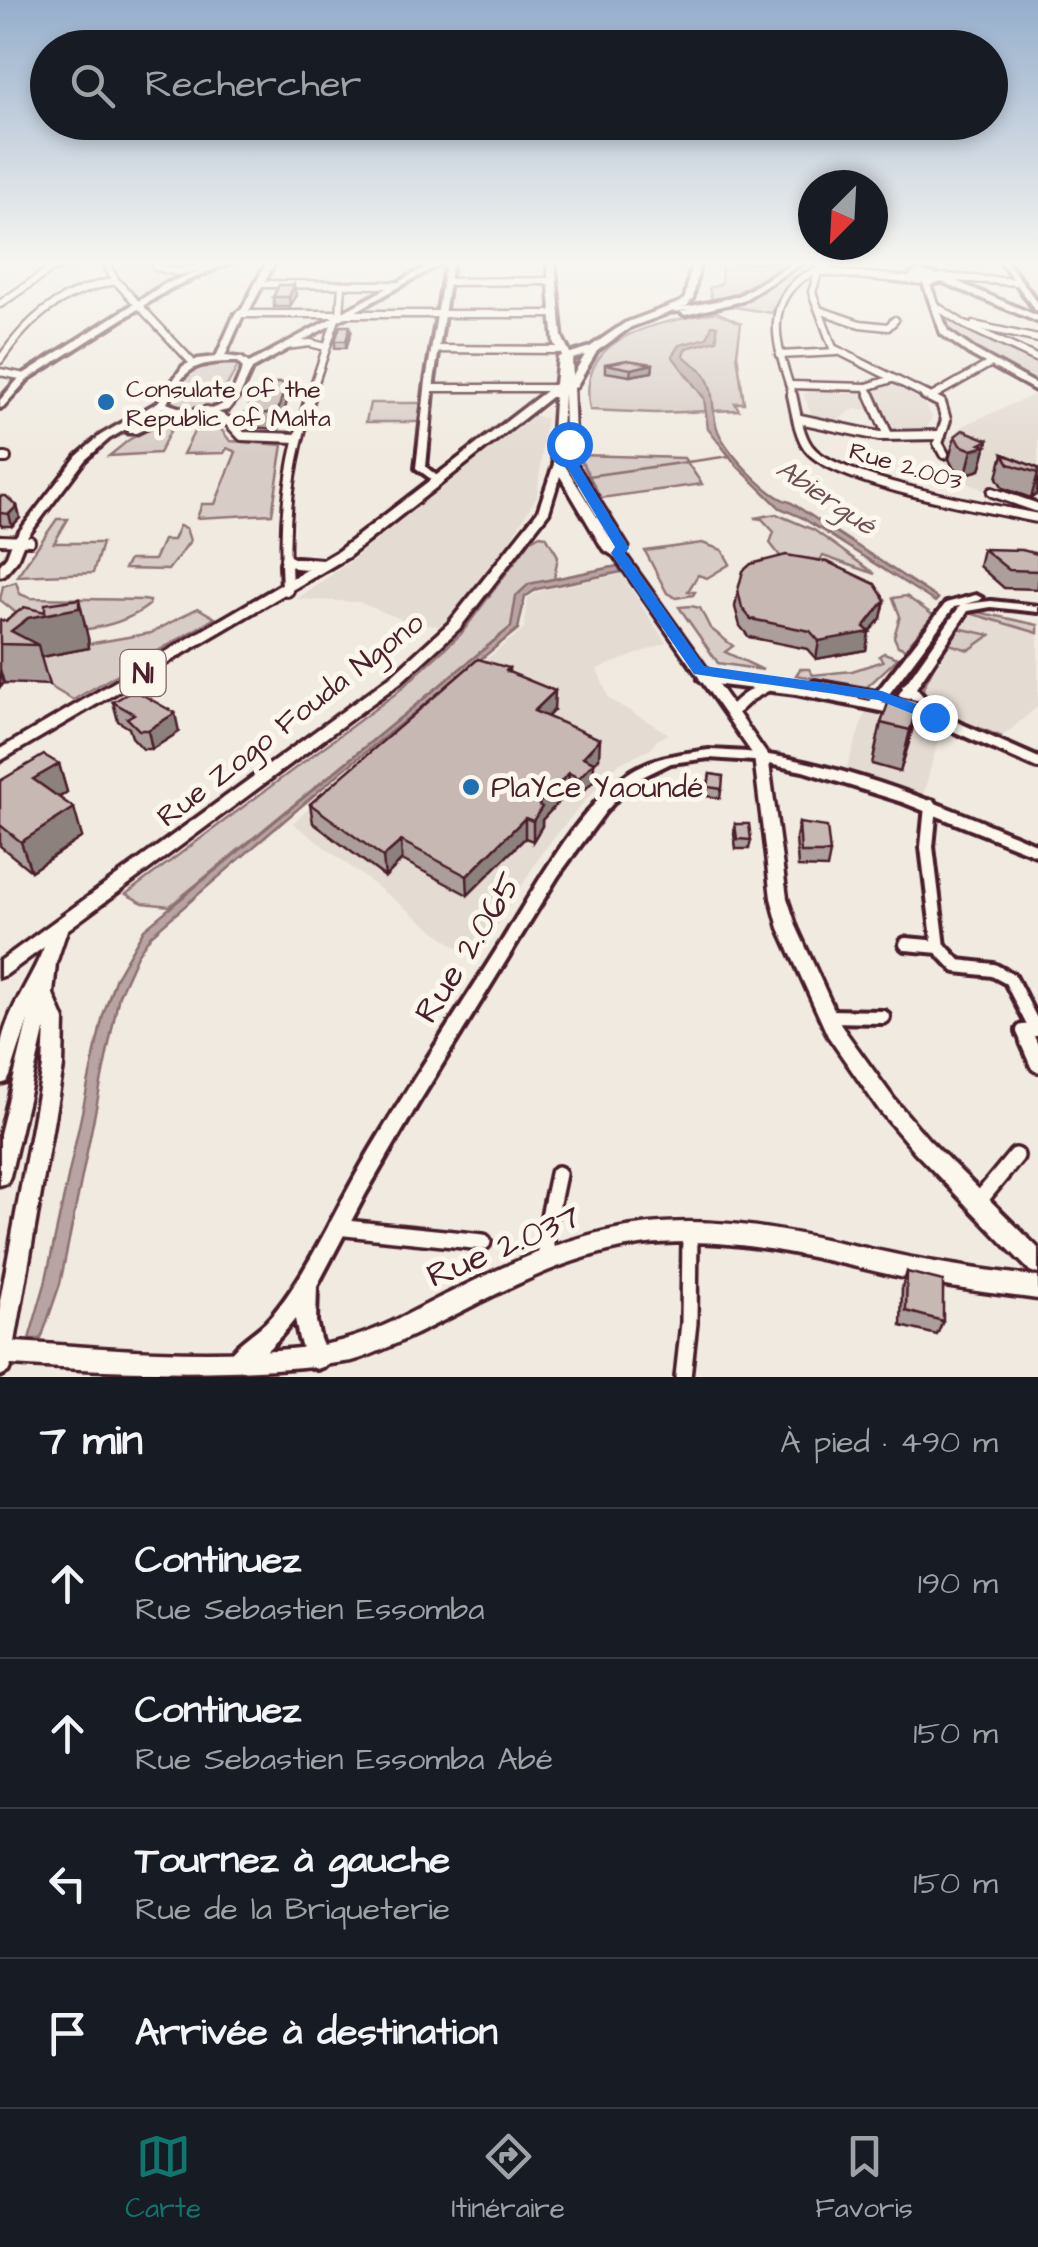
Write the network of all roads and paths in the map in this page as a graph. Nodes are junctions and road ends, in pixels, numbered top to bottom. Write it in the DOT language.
graph roads {
  1 [pos="26,326"];
  2 [pos="107,326"];
  3 [pos="160,326"];
  4 [pos="241,326"];
  5 [pos="316,326"];
  6 [pos="319,326"];
  7 [pos="334,326"];
  8 [pos="440,326"];
  9 [pos="557,326"];
  10 [pos="627,326"];
  11 [pos="775,326"];
  12 [pos="826,326"];
  13 [pos="942,326"];
  14 [pos="968,326"];
  15 [pos="979,326"];
  16 [pos="1038,339"];
  17 [pos="285,346"];
  18 [pos="326,348"];
  19 [pos="435,349"];
  20 [pos="593,349"];
  21 [pos="837,352"];
  22 [pos="564,354"];
  23 [pos="779,355"];
  24 [pos="1038,359"];
  25 [pos="0,360"];
  26 [pos="192,361"];
  27 [pos="234,361"];
  28 [pos="990,363"];
  29 [pos="0,372"];
  30 [pos="25,377"];
  31 [pos="893,378"];
  32 [pos="790,385"];
  33 [pos="866,386"];
  34 [pos="429,388"];
  35 [pos="560,389"];
  36 [pos="1037,389"];
  37 [pos="933,396"];
  38 [pos="162,404"];
  39 [pos="0,405"];
  40 [pos="229,405"];
  41 [pos="177,411"];
  42 [pos="207,411"];
  43 [pos="800,419"];
  44 [pos="229,422"];
  45 [pos="887,433"];
  46 [pos="941,436"];
  47 [pos="297,438"];
  48 [pos="944,454"];
  49 [pos="567,461"];
  50 [pos="438,481"];
  51 [pos="581,492"];
  52 [pos="992,492"];
  53 [pos="550,496"];
  54 [pos="1038,508"];
  55 [pos="1038,518"];
  56 [pos="0,540"];
  57 [pos="24,541"];
  58 [pos="284,558"];
  59 [pos="326,565"];
  60 [pos="0,572"];
  61 [pos="286,590"];
  62 [pos="1038,606"];
  63 [pos="702,675"];
  64 [pos="894,680"];
  65 [pos="770,686"];
  66 [pos="908,686"];
  67 [pos="860,692"];
  68 [pos="878,700"];
  69 [pos="898,705"];
  70 [pos="730,713"];
  71 [pos="934,717"];
  72 [pos="0,756"];
  73 [pos="761,756"];
  74 [pos="1038,763"];
  75 [pos="930,806"];
  76 [pos="1038,851"];
  77 [pos="60,928"];
  78 [pos="906,944"];
  79 [pos="940,947"];
  80 [pos="47,963"];
  81 [pos="0,970"];
  82 [pos="44,994"];
  83 [pos="828,1016"];
  84 [pos="883,1017"];
  85 [pos="1038,1064"];
  86 [pos="0,1076"];
  87 [pos="1016,1156"];
  88 [pos="558,1174"];
  89 [pos="0,1176"];
  90 [pos="976,1204"];
  91 [pos="336,1227"];
  92 [pos="690,1230"];
  93 [pos="483,1242"];
  94 [pos="546,1258"];
  95 [pos="1038,1263"];
  96 [pos="307,1278"];
  97 [pos="1038,1288"];
  98 [pos="2,1357"];
  99 [pos="226,1366"];
  100 [pos="56,1368"];
  101 [pos="318,1368"];
  102 [pos="683,1377"];
  1 -- 25 [label="street"];
  2 -- 30 [label="street"];
  3 -- 26 [label="street"];
  4 -- 27 [label="main road"];
  5 -- 27 [label="main road"];
  6 -- 17 [label="main road"];
  7 -- 18 [label="street"];
  8 -- 19 [label="street"];
  9 -- 22 [label="main road"];
  10 -- 20 [label="main road"];
  11 -- 23 [label="street, Rue 2.003"];
  12 -- 21 [label="street"];
  13 -- 28 [label="main road"];
  14 -- 24 [label="street"];
  15 -- 16 [label="street"];
  17 -- 18 [label="street"];
  17 -- 27 [label="main road"];
  18 -- 47 [label="street"];
  19 -- 22 [label="street"];
  19 -- 34 [label="street"];
  20 -- 22 [label="main road"];
  20 -- 35 [label="main road"];
  21 -- 23 [label="street"];
  21 -- 31 [label="street"];
  22 -- 35 [label="main road"];
  23 -- 32 [label="street, Rue 2.003"];
  26 -- 27 [label="main road"];
  26 -- 38 [label="main road"];
  27 -- 40 [label="main road"];
  28 -- 36 [label="main road"];
  28 -- 37 [label="street"];
  29 -- 30 [label="street"];
  30 -- 39 [label="street"];
  31 -- 33 [label="street"];
  31 -- 37 [label="street"];
  32 -- 33 [label="street"];
  32 -- 43 [label="street, Rue 2.003"];
  33 -- 45 [label="street"];
  34 -- 35 [label="street"];
  34 -- 50 [label="street"];
  35 -- 49 [label="main road, Rue Zogo Fouda Ngono"];
  35 -- 50 [label="main road, N1"];
  37 -- 46 [label="street"];
  38 -- 41 [label="main road"];
  38 -- 57 [label="main road"];
  40 -- 42 [label="main road"];
  40 -- 44 [label="street"];
  41 -- 42 [label="main road"];
  41 -- 57 [label="main road"];
  42 -- 44 [label="street"];
  43 -- 46 [label="street"];
  43 -- 55 [label="street, Rue 2.003"];
  44 -- 47 [label="street"];
  46 -- 48 [label="street"];
  47 -- 58 [label="street"];
  49 -- 51 [label="main road"];
  49 -- 53 [label="main road, Rue Zogo Fouda Ngono"];
  50 -- 59 [label="main road, N1"];
  51 -- 53 [label="main road"];
  51 -- 63 [label="main road"];
  52 -- 54 [label="street"];
  53 -- 77 [label="main road, Rue Zogo Fouda Ngono"];
  56 -- 57 [label="street"];
  57 -- 60 [label="main road"];
  58 -- 59 [label="street"];
  58 -- 61 [label="street"];
  59 -- 61 [label="main road, N1"];
  61 -- 72 [label="main road, N1"];
  62 -- 64 [label="street"];
  62 -- 66 [label="street"];
  63 -- 65 [label="street"];
  63 -- 67 [label="street"];
  63 -- 70 [label="main road"];
  64 -- 67 [label="street"];
  64 -- 68 [label="street"];
  65 -- 68 [label="street"];
  65 -- 70 [label="main road"];
  66 -- 69 [label="street"];
  66 -- 71 [label="street"];
  67 -- 68 [label="street"];
  68 -- 69 [label="street"];
  69 -- 71 [label="street"];
  70 -- 73 [label="main road"];
  71 -- 74 [label="street"];
  73 -- 75 [label="street, Rue 2.065"];
  73 -- 83 [label="main road"];
  73 -- 91 [label="street, Rue 2.065"];
  75 -- 76 [label="street, Rue 2.065"];
  75 -- 79 [label="street"];
  77 -- 80 [label="main road"];
  77 -- 81 [label="main road, Rue Zogo Fouda Ngono"];
  78 -- 79 [label="street"];
  79 -- 85 [label="street"];
  80 -- 82 [label="main road"];
  80 -- 86 [label="main road"];
  82 -- 89 [label="main road"];
  82 -- 98 [label="main road"];
  83 -- 84 [label="street"];
  83 -- 90 [label="main road"];
  87 -- 90 [label="street"];
  88 -- 94 [label="street"];
  90 -- 95 [label="main road"];
  91 -- 93 [label="street"];
  91 -- 96 [label="street, Rue 2.065"];
  92 -- 94 [label="main road, Rue 2.037"];
  92 -- 97 [label="main road, Rue 2.037"];
  92 -- 102 [label="street"];
  94 -- 101 [label="main road, Rue 2.037"];
  96 -- 99 [label="street, Rue 2.065"];
  96 -- 101 [label="street, Rue 2.065"];
  98 -- 100 [label="main road, Rue 2.037"];
  99 -- 100 [label="main road, Rue 2.037"];
  99 -- 101 [label="main road, Rue 2.037"];
}
